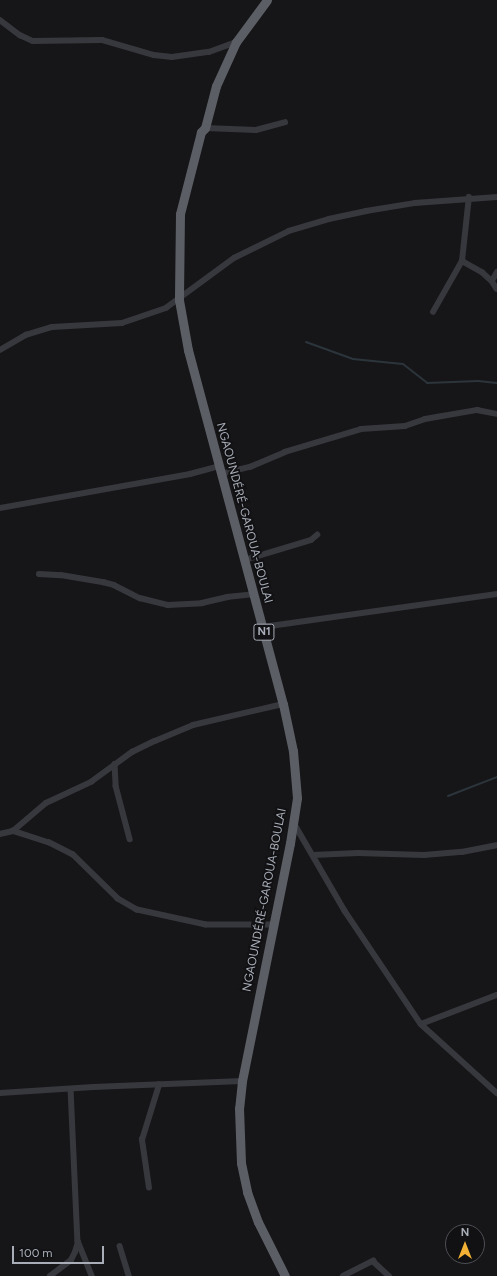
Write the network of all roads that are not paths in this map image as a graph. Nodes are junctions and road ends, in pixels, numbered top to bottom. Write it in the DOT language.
graph roads {
  1 [pos="267,0"];
  2 [pos="0,20"];
  3 [pos="236,42"];
  4 [pos="285,122"];
  5 [pos="205,128"];
  6 [pos="469,197"];
  7 [pos="497,197"];
  8 [pos="462,261"];
  9 [pos="497,272"];
  10 [pos="492,281"];
  11 [pos="497,289"];
  12 [pos="179,300"];
  13 [pos="433,312"];
  14 [pos="0,350"];
  15 [pos="497,414"];
  16 [pos="220,470"];
  17 [pos="0,508"];
  18 [pos="317,534"];
  19 [pos="245,560"];
  20 [pos="39,574"];
  21 [pos="254,594"];
  22 [pos="497,594"];
  23 [pos="263,627"];
  24 [pos="283,704"];
  25 [pos="115,764"];
  26 [pos="293,822"];
  27 [pos="13,831"];
  28 [pos="0,834"];
  29 [pos="130,839"];
  30 [pos="497,845"];
  31 [pos="313,855"];
  32 [pos="275,925"];
  33 [pos="497,995"];
  34 [pos="421,1024"];
  35 [pos="242,1081"];
  36 [pos="158,1085"];
  37 [pos="71,1088"];
  38 [pos="0,1093"];
  39 [pos="497,1093"];
  40 [pos="149,1188"];
  41 [pos="78,1241"];
  42 [pos="120,1246"];
  43 [pos="50,1276"];
  44 [pos="92,1276"];
  45 [pos="129,1276"];
  46 [pos="286,1276"];
  47 [pos="342,1276"];
  48 [pos="389,1276"];
  1 -- 3 [label="highway, NGAOUNDÉRÉ-GAROUA-BOULAI / N1"];
  2 -- 3 [label="street"];
  3 -- 5 [label="highway, NGAOUNDÉRÉ-GAROUA-BOULAI / N1"];
  4 -- 5 [label="street"];
  5 -- 12 [label="highway, NGAOUNDÉRÉ-GAROUA-BOULAI / N1"];
  6 -- 7 [label="street"];
  6 -- 8 [label="street"];
  6 -- 12 [label="street"];
  8 -- 10 [label="street"];
  8 -- 13 [label="street"];
  9 -- 10 [label="street"];
  10 -- 11 [label="street"];
  12 -- 14 [label="street"];
  12 -- 16 [label="highway, NGAOUNDÉRÉ-GAROUA-BOULAI / N1"];
  15 -- 16 [label="street"];
  16 -- 17 [label="street"];
  16 -- 19 [label="highway, NGAOUNDÉRÉ-GAROUA-BOULAI / N1"];
  18 -- 19 [label="street"];
  19 -- 21 [label="highway, NGAOUNDÉRÉ-GAROUA-BOULAI / N1"];
  20 -- 21 [label="street"];
  21 -- 23 [label="highway, NGAOUNDÉRÉ-GAROUA-BOULAI / N1"];
  22 -- 23 [label="street"];
  23 -- 24 [label="highway, NGAOUNDÉRÉ-GAROUA-BOULAI / N1"];
  24 -- 25 [label="street"];
  24 -- 26 [label="highway, NGAOUNDÉRÉ-GAROUA-BOULAI / N1"];
  25 -- 27 [label="street"];
  25 -- 29 [label="street"];
  26 -- 31 [label="street"];
  26 -- 32 [label="highway, NGAOUNDÉRÉ-GAROUA-BOULAI / N1"];
  27 -- 28 [label="street"];
  27 -- 32 [label="street"];
  30 -- 31 [label="street"];
  31 -- 34 [label="street"];
  32 -- 35 [label="highway, NGAOUNDÉRÉ-GAROUA-BOULAI / N1"];
  33 -- 34 [label="street"];
  34 -- 39 [label="street"];
  35 -- 36 [label="street"];
  35 -- 46 [label="highway, NGAOUNDÉRÉ-GAROUA-BOULAI / N1"];
  36 -- 37 [label="street"];
  36 -- 40 [label="street"];
  37 -- 38 [label="street"];
  37 -- 41 [label="street"];
  41 -- 43 [label="street"];
  41 -- 44 [label="street"];
  42 -- 45 [label="street"];
  47 -- 48 [label="street"];
}
